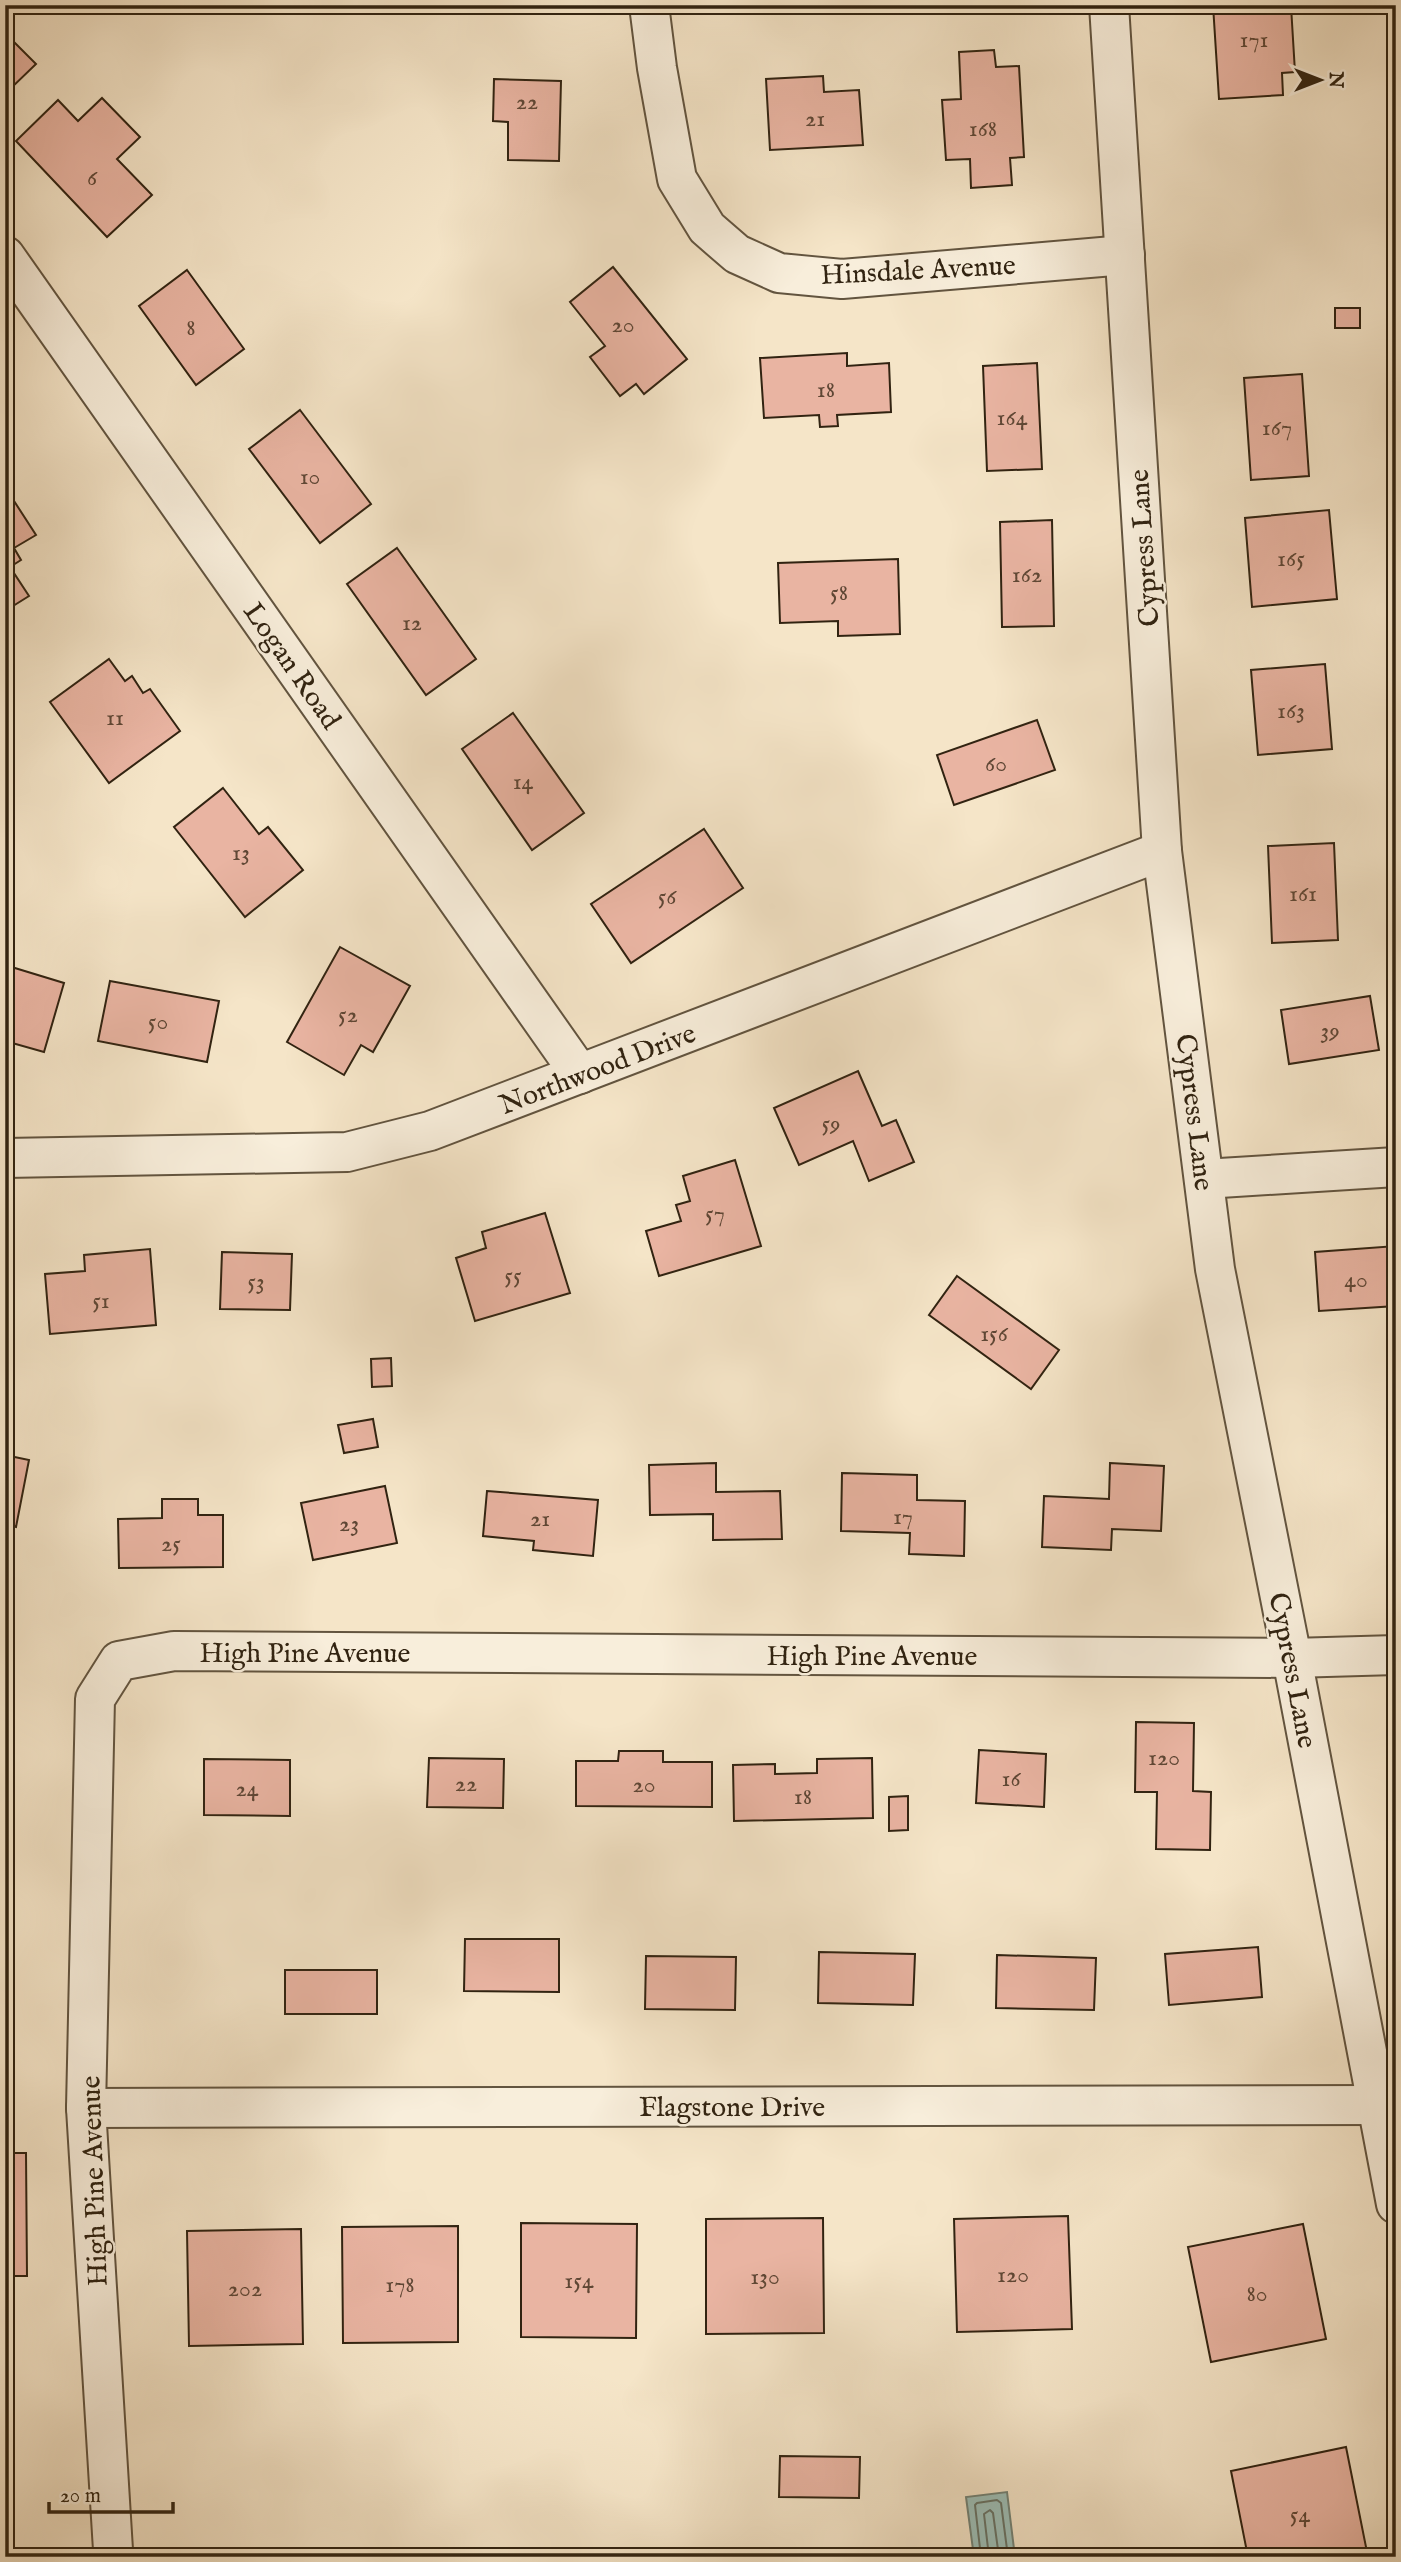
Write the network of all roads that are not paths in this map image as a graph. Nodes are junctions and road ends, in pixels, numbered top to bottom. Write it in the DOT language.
graph roads {
  1 [pos="649,5"];
  2 [pos="1109,5"];
  3 [pos="1125,255"];
  4 [pos="5,256"];
  5 [pos="1162,851"];
  6 [pos="580,1074"];
  7 [pos="5,1158"];
  8 [pos="1396,1167"];
  9 [pos="1204,1179"];
  10 [pos="1396,1655"];
  11 [pos="1292,1658"];
  12 [pos="1377,2105"];
  13 [pos="86,2108"];
  14 [pos="1396,2204"];
  15 [pos="115,2557"];
  1 -- 3 [label="street, Hinsdale Avenue"];
  2 -- 3 [label="street, Cypress Lane"];
  3 -- 5 [label="street, Cypress Lane"];
  4 -- 6 [label="street, Logan Road"];
  5 -- 6 [label="street, Northwood Drive"];
  5 -- 9 [label="street, Cypress Lane"];
  6 -- 7 [label="street, Northwood Drive"];
  8 -- 9 [label="street"];
  9 -- 11 [label="street, Cypress Lane"];
  10 -- 11 [label="street, High Pine Avenue"];
  11 -- 12 [label="street, Cypress Lane"];
  11 -- 13 [label="street, High Pine Avenue"];
  12 -- 13 [label="street, Flagstone Drive"];
  12 -- 14 [label="street, Cypress Lane"];
  13 -- 15 [label="street, High Pine Avenue"];
}
